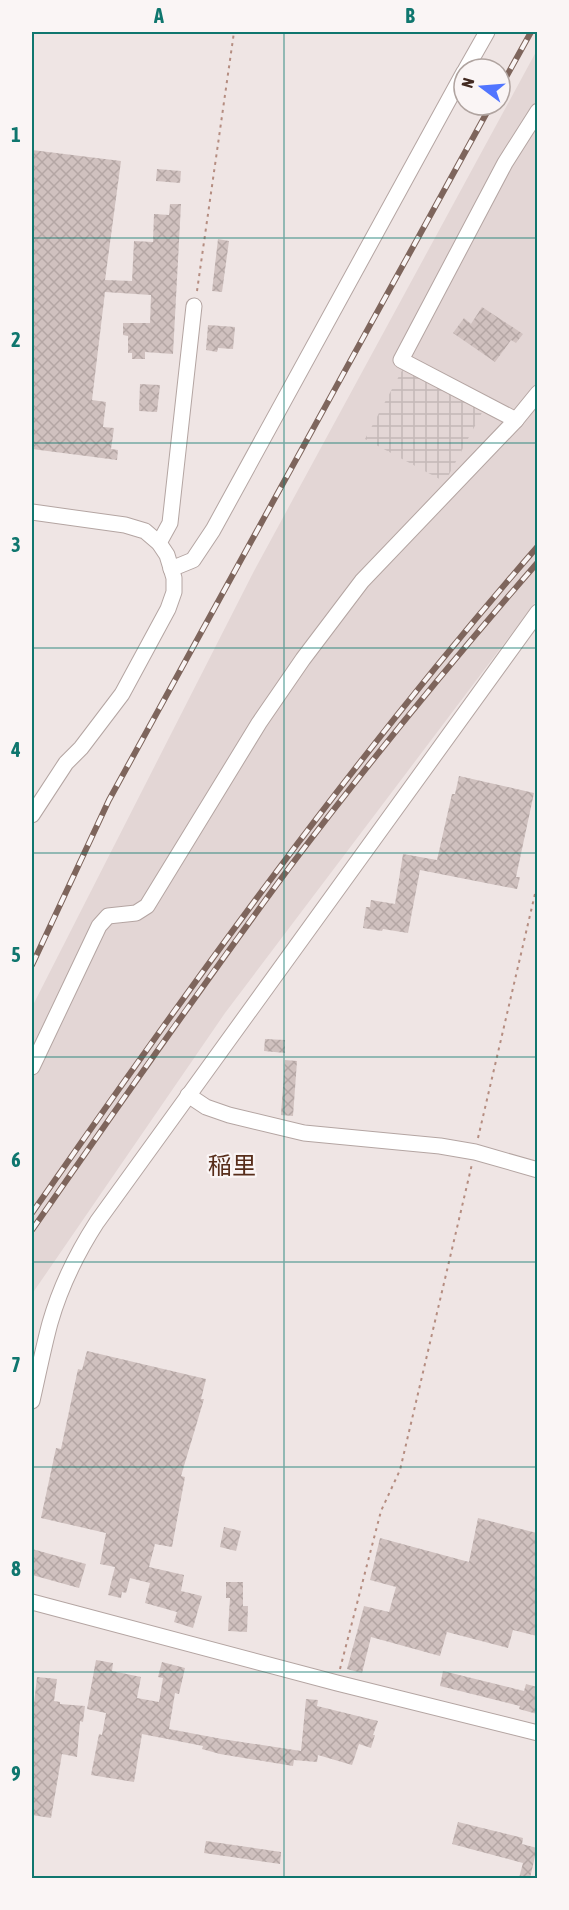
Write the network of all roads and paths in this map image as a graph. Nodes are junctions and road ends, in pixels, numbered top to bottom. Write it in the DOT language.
graph roads {
  1 [pos="234,32"];
  2 [pos="487,32"];
  3 [pos="473,57"];
  4 [pos="452,94"];
  5 [pos="537,111"];
  6 [pos="195,306"];
  7 [pos="537,393"];
  8 [pos="516,420"];
  9 [pos="32,512"];
  10 [pos="159,543"];
  11 [pos="171,569"];
  12 [pos="537,612"];
  13 [pos="32,815"];
  14 [pos="537,881"];
  15 [pos="32,1067"];
  16 [pos="188,1095"];
  17 [pos="475,1152"];
  18 [pos="537,1170"];
  19 [pos="32,1401"];
  20 [pos="32,1602"];
  21 [pos="337,1683"];
  22 [pos="537,1733"];
  1 -- 6 [label="path"];
  2 -- 3 [label="street"];
  4 -- 11 [label="street"];
  5 -- 8 [label="street"];
  6 -- 10 [label="street"];
  7 -- 8 [label="street"];
  8 -- 15 [label="street"];
  9 -- 10 [label="street"];
  10 -- 11 [label="street"];
  11 -- 13 [label="street"];
  12 -- 16 [label="street"];
  14 -- 17 [label="path"];
  16 -- 17 [label="street"];
  16 -- 19 [label="street"];
  17 -- 18 [label="street"];
  17 -- 21 [label="path"];
  20 -- 21 [label="street"];
  21 -- 22 [label="street"];
}
